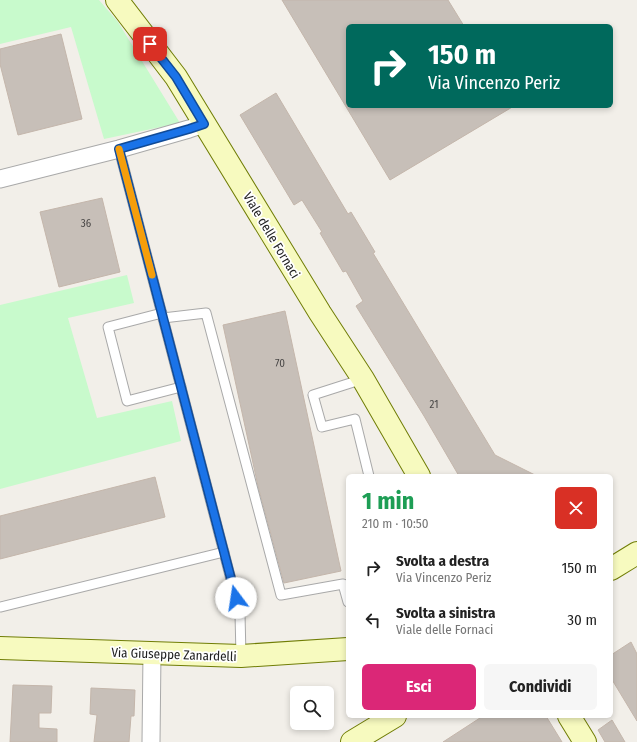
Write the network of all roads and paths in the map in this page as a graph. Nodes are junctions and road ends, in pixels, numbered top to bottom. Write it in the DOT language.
graph roads {
  1 [pos="117,0"];
  2 [pos="204,124"];
  3 [pos="119,149"];
  4 [pos="0,179"];
  5 [pos="162,316"];
  6 [pos="363,379"];
  7 [pos="181,387"];
  8 [pos="369,474"];
  9 [pos="418,474"];
  10 [pos="224,552"];
  11 [pos="637,553"];
  12 [pos="613,568"];
  13 [pos="346,595"];
  14 [pos="0,607"];
  15 [pos="0,648"];
  16 [pos="346,649"];
  17 [pos="152,653"];
  18 [pos="241,656"];
  19 [pos="391,718"];
  20 [pos="569,718"];
  21 [pos="151,742"];
  22 [pos="352,742"];
  23 [pos="585,742"];
  1 -- 2 [label="street, Viale delle Fornaci"];
  2 -- 3 [label="street"];
  2 -- 6 [label="street, Viale delle Fornaci"];
  3 -- 4 [label="street"];
  3 -- 5 [label="lane"];
  5 -- 7 [label="lane"];
  5 -- 7 [label="lane"];
  5 -- 13 [label="lane"];
  6 -- 8 [label="lane"];
  6 -- 9 [label="street, Viale delle Fornaci"];
  7 -- 10 [label="lane"];
  10 -- 14 [label="lane"];
  10 -- 18 [label="lane"];
  11 -- 12 [label="street"];
  15 -- 17 [label="street, Via Giuseppe Zanardelli"];
  16 -- 18 [label="street, Via Giuseppe Zanardelli"];
  17 -- 18 [label="street, Via Giuseppe Zanardelli"];
  17 -- 21 [label="street"];
  19 -- 22 [label="street"];
  20 -- 23 [label="street"];
}
